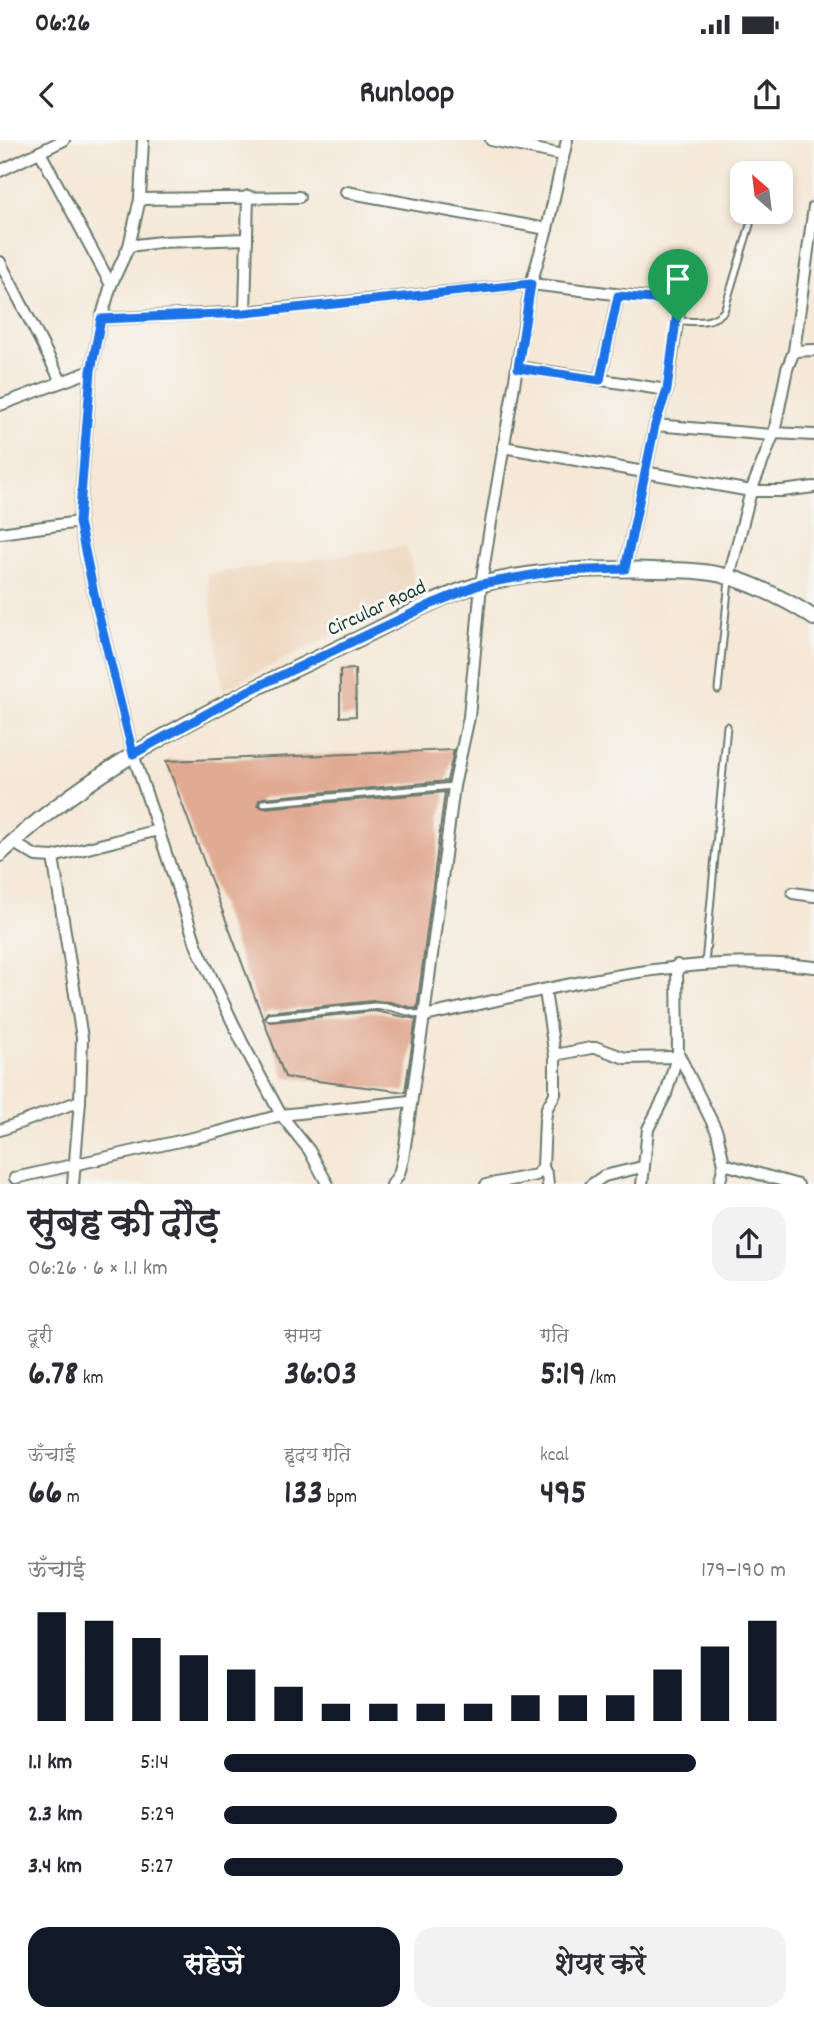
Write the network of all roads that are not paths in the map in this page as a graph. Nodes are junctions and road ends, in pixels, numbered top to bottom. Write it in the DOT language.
graph roads {
  1 [pos="64,140"];
  2 [pos="143,140"];
  3 [pos="491,140"];
  4 [pos="567,140"];
  5 [pos="40,152"];
  6 [pos="564,155"];
  7 [pos="0,172"];
  8 [pos="346,192"];
  9 [pos="248,196"];
  10 [pos="299,197"];
  11 [pos="140,199"];
  12 [pos="814,207"];
  13 [pos="750,225"];
  14 [pos="812,228"];
  15 [pos="547,229"];
  16 [pos="247,239"];
  17 [pos="129,246"];
  18 [pos="0,262"];
  19 [pos="531,284"];
  20 [pos="111,285"];
  21 [pos="618,296"];
  22 [pos="245,313"];
  23 [pos="101,319"];
  24 [pos="678,321"];
  25 [pos="814,350"];
  26 [pos="794,351"];
  27 [pos="518,368"];
  28 [pos="91,371"];
  29 [pos="600,380"];
  30 [pos="61,381"];
  31 [pos="667,390"];
  32 [pos="0,405"];
  33 [pos="655,425"];
  34 [pos="773,434"];
  35 [pos="814,435"];
  36 [pos="503,447"];
  37 [pos="646,473"];
  38 [pos="814,487"];
  39 [pos="751,491"];
  40 [pos="79,522"];
  41 [pos="0,533"];
  42 [pos="625,569"];
  43 [pos="729,577"];
  44 [pos="481,584"];
  45 [pos="814,618"];
  46 [pos="718,690"];
  47 [pos="727,726"];
  48 [pos="133,754"];
  49 [pos="454,786"];
  50 [pos="262,803"];
  51 [pos="158,830"];
  52 [pos="12,842"];
  53 [pos="0,854"];
  54 [pos="53,857"];
  55 [pos="793,893"];
  56 [pos="814,896"];
  57 [pos="705,964"];
  58 [pos="677,965"];
  59 [pos="814,967"];
  60 [pos="545,991"];
  61 [pos="424,1016"];
  62 [pos="269,1017"];
  63 [pos="677,1055"];
  64 [pos="555,1057"];
  65 [pos="80,1101"];
  66 [pos="410,1101"];
  67 [pos="281,1115"];
  68 [pos="0,1130"];
  69 [pos="724,1164"];
  70 [pos="76,1165"];
  71 [pos="642,1167"];
  72 [pos="543,1168"];
  73 [pos="15,1178"];
  74 [pos="74,1184"];
  75 [pos="327,1184"];
  76 [pos="393,1184"];
  77 [pos="491,1184"];
  78 [pos="548,1184"];
  79 [pos="592,1184"];
  80 [pos="642,1184"];
  81 [pos="719,1184"];
  82 [pos="794,1184"];
  1 -- 5 [label="street"];
  2 -- 11 [label="street"];
  3 -- 6 [label="street"];
  4 -- 6 [label="street"];
  5 -- 7 [label="street"];
  5 -- 20 [label="street"];
  6 -- 15 [label="street"];
  8 -- 15 [label="street"];
  9 -- 10 [label="street"];
  9 -- 11 [label="street"];
  9 -- 16 [label="street"];
  11 -- 17 [label="street"];
  12 -- 14 [label="street"];
  13 -- 24 [label="lane"];
  14 -- 26 [label="street"];
  15 -- 19 [label="street"];
  16 -- 17 [label="street"];
  16 -- 22 [label="street"];
  17 -- 20 [label="street"];
  18 -- 30 [label="street"];
  19 -- 21 [label="street"];
  19 -- 22 [label="street"];
  19 -- 27 [label="street"];
  20 -- 23 [label="street"];
  21 -- 24 [label="street"];
  21 -- 29 [label="street"];
  22 -- 23 [label="street"];
  23 -- 28 [label="street"];
  24 -- 31 [label="street"];
  25 -- 26 [label="street"];
  26 -- 34 [label="street"];
  27 -- 29 [label="street"];
  27 -- 36 [label="street"];
  28 -- 30 [label="street"];
  28 -- 40 [label="street"];
  29 -- 31 [label="street"];
  30 -- 32 [label="street"];
  31 -- 33 [label="street"];
  33 -- 34 [label="street"];
  33 -- 37 [label="street"];
  34 -- 35 [label="street"];
  34 -- 39 [label="street"];
  36 -- 37 [label="street"];
  36 -- 44 [label="street"];
  37 -- 39 [label="street"];
  37 -- 42 [label="street"];
  38 -- 39 [label="street"];
  39 -- 43 [label="street"];
  40 -- 41 [label="street"];
  40 -- 48 [label="street"];
  42 -- 43 [label="main road, Circular Road"];
  42 -- 44 [label="main road, Circular Road"];
  43 -- 45 [label="main road, Circular Road"];
  43 -- 46 [label="lane"];
  44 -- 48 [label="main road, Circular Road"];
  44 -- 49 [label="street"];
  47 -- 57 [label="lane"];
  48 -- 51 [label="street"];
  48 -- 52 [label="main road, Circular Road"];
  49 -- 50 [label="lane"];
  49 -- 61 [label="street"];
  51 -- 54 [label="street"];
  51 -- 67 [label="street"];
  52 -- 53 [label="main road, Circular Road"];
  52 -- 54 [label="street"];
  54 -- 65 [label="street"];
  55 -- 56 [label="street"];
  57 -- 58 [label="street"];
  57 -- 59 [label="street"];
  58 -- 60 [label="street"];
  58 -- 63 [label="street"];
  60 -- 61 [label="street"];
  60 -- 64 [label="street"];
  61 -- 62 [label="lane"];
  61 -- 66 [label="street"];
  63 -- 64 [label="street"];
  63 -- 69 [label="street"];
  63 -- 71 [label="street"];
  64 -- 72 [label="street"];
  65 -- 68 [label="street"];
  65 -- 70 [label="street"];
  66 -- 67 [label="street"];
  66 -- 76 [label="street"];
  67 -- 70 [label="street"];
  67 -- 75 [label="street"];
  69 -- 81 [label="street"];
  69 -- 82 [label="street"];
  70 -- 73 [label="street"];
  70 -- 74 [label="street"];
  71 -- 79 [label="street"];
  71 -- 80 [label="street"];
  72 -- 77 [label="street"];
  72 -- 78 [label="street"];
}
